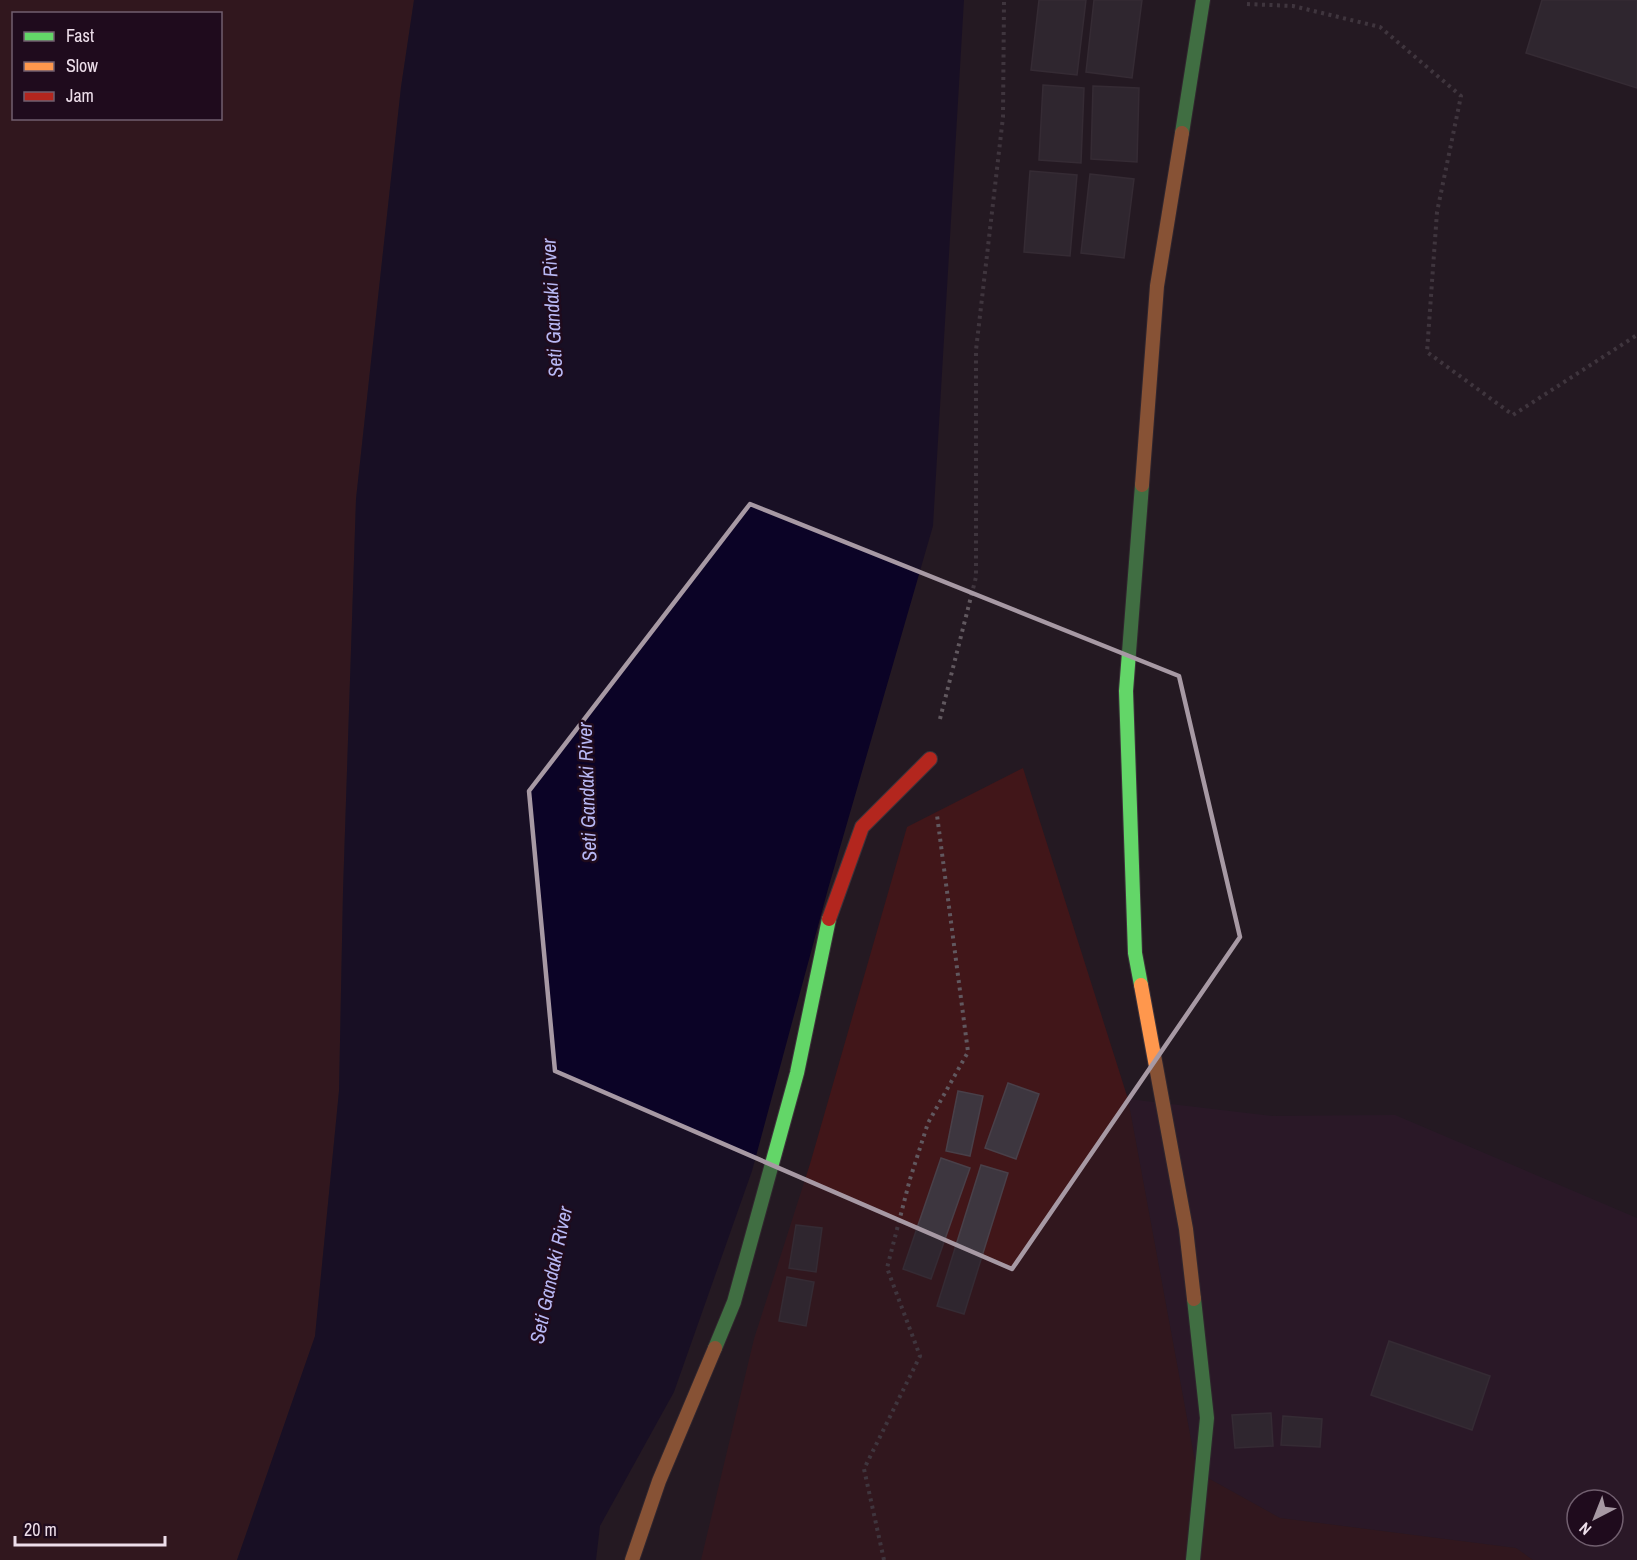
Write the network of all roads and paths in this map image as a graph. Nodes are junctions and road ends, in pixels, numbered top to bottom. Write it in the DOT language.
graph roads {
  1 [pos="1203,1"];
  2 [pos="1637,335"];
  3 [pos="930,759"];
  4 [pos="632,1560"];
  5 [pos="1193,1560"];
  1 -- 2 [label="path"];
  1 -- 5 [label="street"];
  3 -- 4 [label="street"];
}
